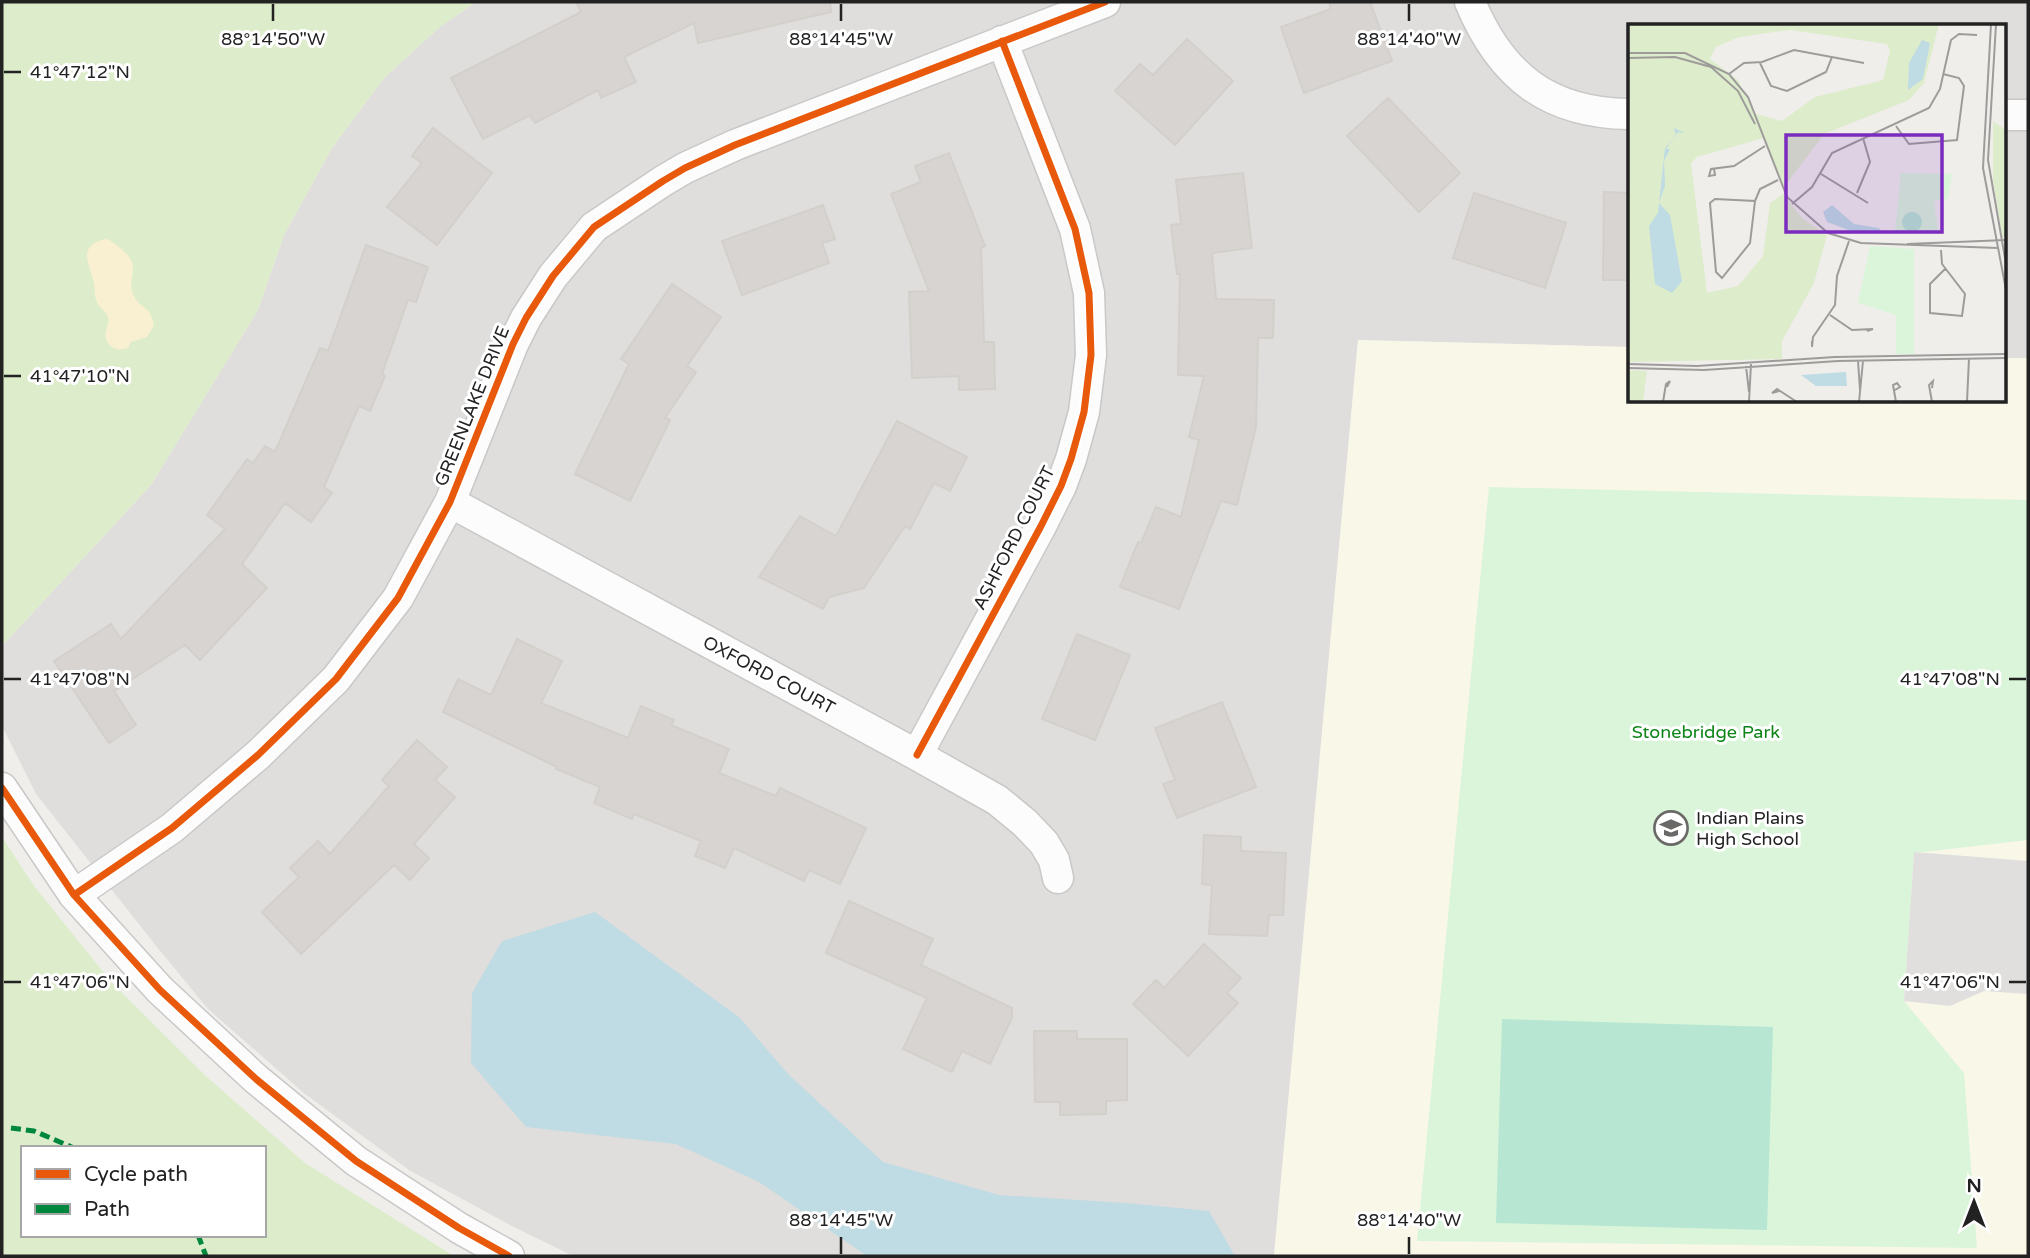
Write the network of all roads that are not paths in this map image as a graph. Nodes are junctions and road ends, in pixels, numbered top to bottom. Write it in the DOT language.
graph roads {
  1 [pos="1105,2"];
  2 [pos="1470,2"];
  3 [pos="1002,41"];
  4 [pos="1628,114"];
  5 [pos="2006,115"];
  6 [pos="2028,116"];
  7 [pos="450,502"];
  8 [pos="917,755"];
  9 [pos="2,788"];
  10 [pos="1058,878"];
  11 [pos="74,895"];
  12 [pos="509,1256"];
  1 -- 3 [label="street, GREENLAKE DRIVE"];
  2 -- 4 [label="street"];
  3 -- 7 [label="street, GREENLAKE DRIVE"];
  3 -- 8 [label="street, ASHFORD COURT"];
  5 -- 6 [label="street"];
  7 -- 8 [label="street, OXFORD COURT"];
  7 -- 11 [label="street, GREENLAKE DRIVE"];
  8 -- 10 [label="street, OXFORD COURT"];
  9 -- 11 [label="street"];
  11 -- 12 [label="street"];
}
